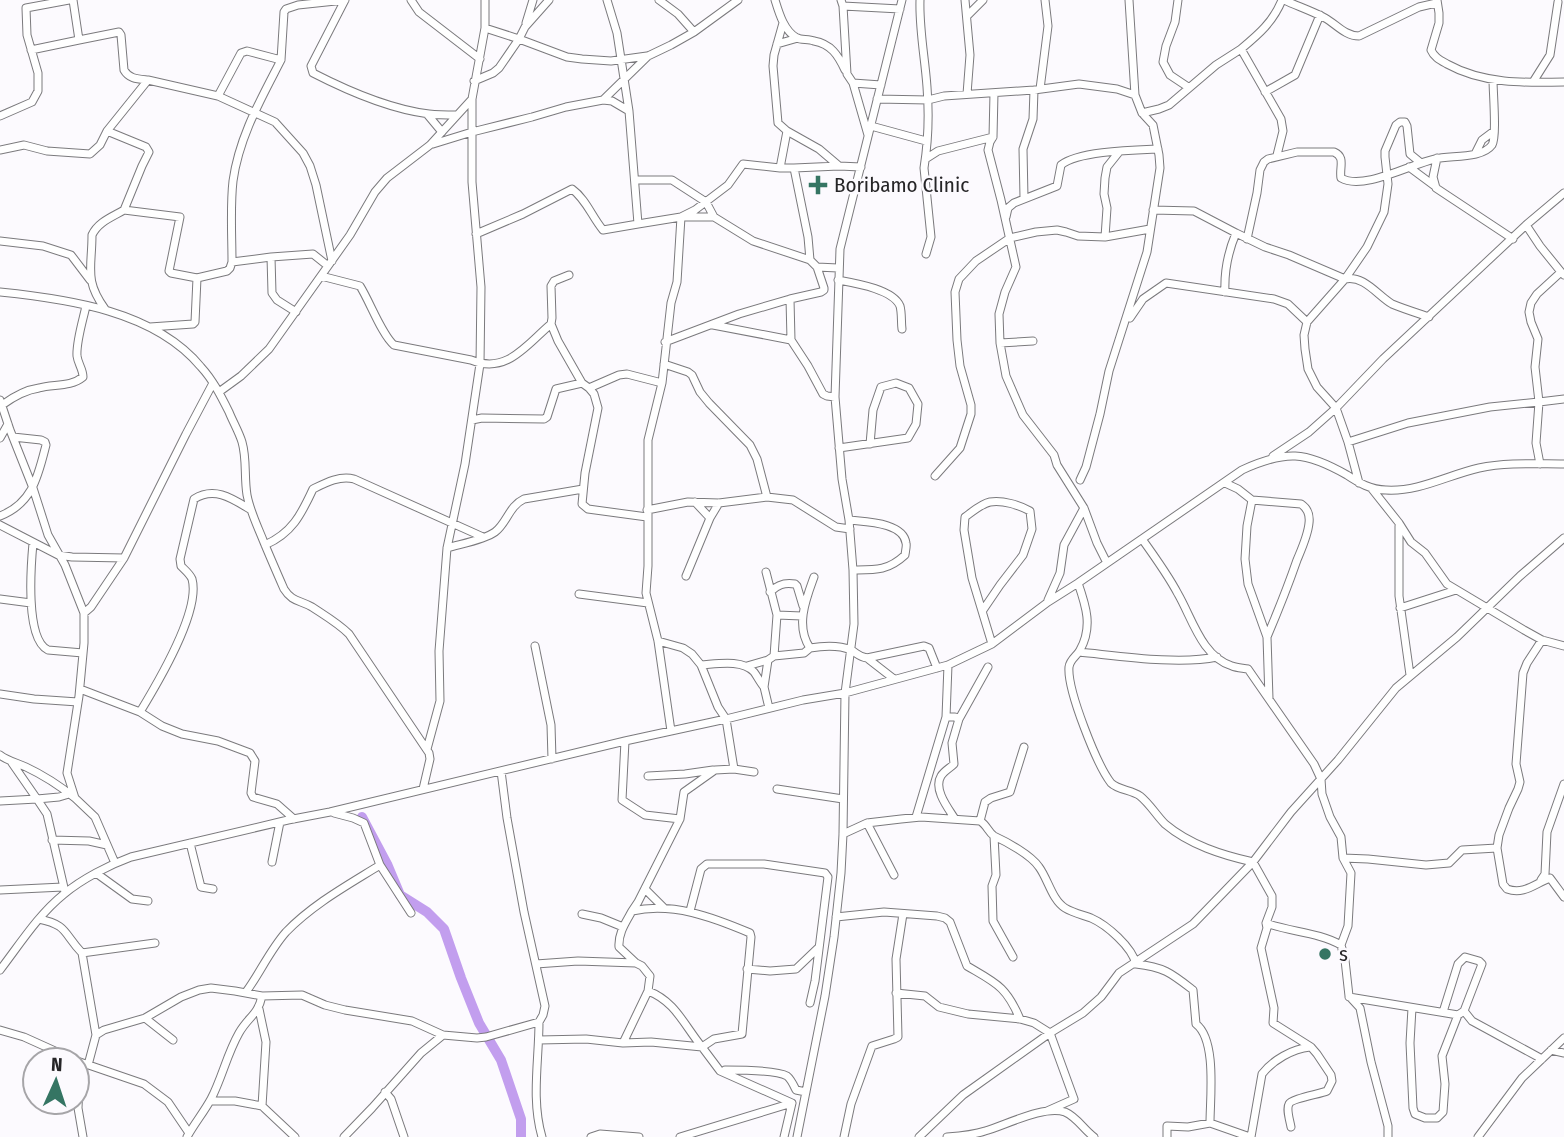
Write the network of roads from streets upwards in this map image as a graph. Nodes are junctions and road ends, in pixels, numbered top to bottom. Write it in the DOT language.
graph roads {
  1 [pos="71,0"];
  2 [pos="345,0"];
  3 [pos="411,0"];
  4 [pos="485,0"];
  5 [pos="533,0"];
  6 [pos="549,0"];
  7 [pos="607,0"];
  8 [pos="659,0"];
  9 [pos="738,0"];
  10 [pos="775,0"];
  11 [pos="902,0"];
  12 [pos="920,0"];
  13 [pos="965,0"];
  14 [pos="983,0"];
  15 [pos="1045,0"];
  16 [pos="1178,0"];
  17 [pos="1283,0"];
  18 [pos="1128,1"];
  19 [pos="1436,2"];
  20 [pos="1558,2"];
  21 [pos="842,3"];
  22 [pos="26,4"];
  23 [pos="900,9"];
  24 [pos="1320,15"];
  25 [pos="967,16"];
  26 [pos="783,23"];
  27 [pos="525,27"];
  28 [pos="485,28"];
  29 [pos="694,32"];
  30 [pos="798,38"];
  31 [pos="519,39"];
  32 [pos="79,40"];
  33 [pos="777,44"];
  34 [pos="1241,48"];
  35 [pos="31,50"];
  36 [pos="648,56"];
  37 [pos="480,59"];
  38 [pos="281,60"];
  39 [pos="622,60"];
  40 [pos="847,74"];
  41 [pos="148,80"];
  42 [pos="625,80"];
  43 [pos="1493,80"];
  44 [pos="474,81"];
  45 [pos="1533,82"];
  46 [pos="853,83"];
  47 [pos="1564,83"];
  48 [pos="881,85"];
  49 [pos="1188,87"];
  50 [pos="927,88"];
  51 [pos="1037,90"];
  52 [pos="1265,92"];
  53 [pos="994,93"];
  54 [pos="967,94"];
  55 [pos="1135,95"];
  56 [pos="218,96"];
  57 [pos="944,96"];
  58 [pos="472,99"];
  59 [pos="877,99"];
  60 [pos="603,100"];
  61 [pos="928,100"];
  62 [pos="629,111"];
  63 [pos="254,112"];
  64 [pos="1142,113"];
  65 [pos="428,114"];
  66 [pos="0,116"];
  67 [pos="457,116"];
  68 [pos="871,126"];
  69 [pos="107,131"];
  70 [pos="787,131"];
  71 [pos="442,132"];
  72 [pos="472,132"];
  73 [pos="868,136"];
  74 [pos="993,136"];
  75 [pos="926,141"];
  76 [pos="430,145"];
  77 [pos="1158,149"];
  78 [pos="0,150"];
  79 [pos="1120,151"];
  80 [pos="1277,155"];
  81 [pos="927,158"];
  82 [pos="1437,158"];
  83 [pos="1421,163"];
  84 [pos="839,166"];
  85 [pos="860,167"];
  86 [pos="1409,167"];
  87 [pos="780,168"];
  88 [pos="794,168"];
  89 [pos="1387,176"];
  90 [pos="635,180"];
  91 [pos="1436,188"];
  92 [pos="1564,193"];
  93 [pos="1024,198"];
  94 [pos="705,202"];
  95 [pos="124,210"];
  96 [pos="1153,210"];
  97 [pos="714,216"];
  98 [pos="681,217"];
  99 [pos="1006,220"];
  100 [pos="638,224"];
  101 [pos="1526,225"];
  102 [pos="1150,229"];
  103 [pos="1236,233"];
  104 [pos="476,234"];
  105 [pos="1010,237"];
  106 [pos="1105,237"];
  107 [pos="1247,239"];
  108 [pos="1513,239"];
  109 [pos="0,241"];
  110 [pos="926,254"];
  111 [pos="271,257"];
  112 [pos="810,260"];
  113 [pos="232,262"];
  114 [pos="330,263"];
  115 [pos="817,267"];
  116 [pos="838,268"];
  117 [pos="569,275"];
  118 [pos="1563,275"];
  119 [pos="321,276"];
  120 [pos="197,278"];
  121 [pos="1345,279"];
  122 [pos="838,280"];
  123 [pos="90,281"];
  124 [pos="0,292"];
  125 [pos="1226,292"];
  126 [pos="790,299"];
  127 [pos="86,306"];
  128 [pos="106,310"];
  129 [pos="296,312"];
  130 [pos="1429,317"];
  131 [pos="1307,323"];
  132 [pos="551,324"];
  133 [pos="710,325"];
  134 [pos="150,327"];
  135 [pos="902,329"];
  136 [pos="1123,330"];
  137 [pos="791,340"];
  138 [pos="1033,341"];
  139 [pos="665,342"];
  140 [pos="1000,344"];
  141 [pos="480,364"];
  142 [pos="664,364"];
  143 [pos="213,383"];
  144 [pos="662,383"];
  145 [pos="586,385"];
  146 [pos="219,392"];
  147 [pos="835,397"];
  148 [pos="1564,399"];
  149 [pos="1539,402"];
  150 [pos="1,403"];
  151 [pos="1336,408"];
  152 [pos="472,420"];
  153 [pos="8,424"];
  154 [pos="13,437"];
  155 [pos="0,438"];
  156 [pos="1348,442"];
  157 [pos="870,444"];
  158 [pos="839,448"];
  159 [pos="1270,458"];
  160 [pos="1540,464"];
  161 [pos="1564,464"];
  162 [pos="935,476"];
  163 [pos="1080,480"];
  164 [pos="1224,483"];
  165 [pos="1359,483"];
  166 [pos="33,488"];
  167 [pos="1372,488"];
  168 [pos="583,489"];
  169 [pos="767,497"];
  170 [pos="1252,500"];
  171 [pos="694,502"];
  172 [pos="719,503"];
  173 [pos="1084,508"];
  174 [pos="251,510"];
  175 [pos="647,514"];
  176 [pos="0,516"];
  177 [pos="710,518"];
  178 [pos="452,523"];
  179 [pos="1399,523"];
  180 [pos="849,524"];
  181 [pos="0,525"];
  182 [pos="483,537"];
  183 [pos="1142,539"];
  184 [pos="1564,539"];
  185 [pos="33,543"];
  186 [pos="265,545"];
  187 [pos="447,548"];
  188 [pos="58,555"];
  189 [pos="124,558"];
  190 [pos="1107,563"];
  191 [pos="853,570"];
  192 [pos="766,572"];
  193 [pos="686,576"];
  194 [pos="814,577"];
  195 [pos="1078,583"];
  196 [pos="1456,590"];
  197 [pos="770,592"];
  198 [pos="579,594"];
  199 [pos="0,599"];
  200 [pos="1048,602"];
  201 [pos="31,603"];
  202 [pos="648,603"];
  203 [pos="803,607"];
  204 [pos="1400,608"];
  205 [pos="1488,608"];
  206 [pos="983,610"];
  207 [pos="84,613"];
  208 [pos="777,615"];
  209 [pos="802,616"];
  210 [pos="1267,637"];
  211 [pos="1542,640"];
  212 [pos="658,641"];
  213 [pos="992,644"];
  214 [pos="535,646"];
  215 [pos="1564,646"];
  216 [pos="810,648"];
  217 [pos="851,650"];
  218 [pos="1079,652"];
  219 [pos="83,653"];
  220 [pos="1217,657"];
  221 [pos="771,658"];
  222 [pos="867,658"];
  223 [pos="701,664"];
  224 [pos="948,665"];
  225 [pos="746,666"];
  226 [pos="988,667"];
  227 [pos="937,668"];
  228 [pos="1410,675"];
  229 [pos="894,679"];
  230 [pos="764,687"];
  231 [pos="80,689"];
  232 [pos="845,693"];
  233 [pos="0,694"];
  234 [pos="1269,699"];
  235 [pos="78,702"];
  236 [pos="769,708"];
  237 [pos="140,712"];
  238 [pos="946,717"];
  239 [pos="726,719"];
  240 [pos="959,719"];
  241 [pos="671,731"];
  242 [pos="625,741"];
  243 [pos="1024,747"];
  244 [pos="427,749"];
  245 [pos="0,755"];
  246 [pos="552,759"];
  247 [pos="12,763"];
  248 [pos="734,769"];
  249 [pos="715,770"];
  250 [pos="501,771"];
  251 [pos="754,772"];
  252 [pos="648,776"];
  253 [pos="1321,779"];
  254 [pos="1564,784"];
  255 [pos="423,789"];
  256 [pos="777,789"];
  257 [pos="72,796"];
  258 [pos="37,799"];
  259 [pos="843,799"];
  260 [pos="0,801"];
  261 [pos="330,812"];
  262 [pos="916,817"];
  263 [pos="680,818"];
  264 [pos="294,819"];
  265 [pos="955,819"];
  266 [pos="981,821"];
  267 [pos="279,822"];
  268 [pos="867,823"];
  269 [pos="843,834"];
  270 [pos="994,836"];
  271 [pos="52,840"];
  272 [pos="190,843"];
  273 [pos="107,845"];
  274 [pos="1497,848"];
  275 [pos="1343,858"];
  276 [pos="272,862"];
  277 [pos="1253,862"];
  278 [pos="115,863"];
  279 [pos="380,865"];
  280 [pos="96,873"];
  281 [pos="894,875"];
  282 [pos="1538,884"];
  283 [pos="214,889"];
  284 [pos="645,889"];
  285 [pos="0,890"];
  286 [pos="64,890"];
  287 [pos="1564,897"];
  288 [pos="148,901"];
  289 [pos="664,908"];
  290 [pos="632,911"];
  291 [pos="690,911"];
  292 [pos="411,913"];
  293 [pos="582,914"];
  294 [pos="903,914"];
  295 [pos="39,919"];
  296 [pos="836,919"];
  297 [pos="822,920"];
  298 [pos="1266,923"];
  299 [pos="623,927"];
  300 [pos="155,943"];
  301 [pos="1341,945"];
  302 [pos="818,948"];
  303 [pos="82,953"];
  304 [pos="1013,957"];
  305 [pos="636,963"];
  306 [pos="536,964"];
  307 [pos="1136,964"];
  308 [pos="747,968"];
  309 [pos="0,970"];
  310 [pos="648,991"];
  311 [pos="246,992"];
  312 [pos="896,993"];
  313 [pos="261,996"];
  314 [pos="1349,996"];
  315 [pos="810,1003"];
  316 [pos="1412,1008"];
  317 [pos="259,1009"];
  318 [pos="1443,1012"];
  319 [pos="1461,1013"];
  320 [pos="145,1018"];
  321 [pos="1020,1018"];
  322 [pos="539,1022"];
  323 [pos="0,1030"];
  324 [pos="1049,1033"];
  325 [pos="96,1035"];
  326 [pos="443,1035"];
  327 [pos="1564,1038"];
  328 [pos="173,1040"];
  329 [pos="539,1040"];
  330 [pos="623,1043"];
  331 [pos="44,1046"];
  332 [pos="89,1046"];
  333 [pos="702,1046"];
  334 [pos="1311,1047"];
  335 [pos="1551,1050"];
  336 [pos="1564,1054"];
  337 [pos="1542,1059"];
  338 [pos="91,1066"];
  339 [pos="720,1070"];
  340 [pos="386,1092"];
  341 [pos="806,1092"];
  342 [pos="210,1101"];
  343 [pos="792,1103"];
  344 [pos="262,1106"];
  345 [pos="1047,1111"];
  346 [pos="79,1116"];
  347 [pos="1210,1123"];
  348 [pos="1291,1127"];
  349 [pos="188,1135"];
  350 [pos="83,1137"];
  351 [pos="295,1137"];
  352 [pos="344,1137"];
  353 [pos="404,1137"];
  354 [pos="542,1137"];
  355 [pos="591,1137"];
  356 [pos="639,1137"];
  357 [pos="680,1137"];
  358 [pos="784,1137"];
  359 [pos="797,1137"];
  360 [pos="844,1137"];
  361 [pos="919,1137"];
  362 [pos="947,1137"];
  363 [pos="1094,1137"];
  364 [pos="1167,1137"];
  365 [pos="1251,1137"];
  366 [pos="1388,1137"];
  367 [pos="1478,1137"];
  1 -- 22 [label="street"];
  1 -- 32 [label="street"];
  2 -- 38 [label="street"];
  2 -- 65 [label="street"];
  3 -- 37 [label="street"];
  4 -- 28 [label="street"];
  5 -- 27 [label="street"];
  6 -- 27 [label="street"];
  7 -- 39 [label="street"];
  8 -- 29 [label="street"];
  9 -- 29 [label="street"];
  10 -- 26 [label="street"];
  11 -- 23 [label="street"];
  12 -- 50 [label="street"];
  13 -- 25 [label="street"];
  14 -- 25 [label="street"];
  15 -- 51 [label="street"];
  16 -- 49 [label="street"];
  17 -- 24 [label="street"];
  17 -- 34 [label="street"];
  18 -- 55 [label="street"];
  19 -- 24 [label="street"];
  19 -- 43 [label="street"];
  20 -- 45 [label="street"];
  21 -- 23 [label="street"];
  21 -- 40 [label="street"];
  22 -- 35 [label="street"];
  23 -- 48 [label="street"];
  24 -- 52 [label="street"];
  25 -- 54 [label="street"];
  26 -- 30 [label="street"];
  26 -- 33 [label="street"];
  27 -- 31 [label="street"];
  28 -- 31 [label="street"];
  28 -- 37 [label="street"];
  29 -- 36 [label="street"];
  30 -- 33 [label="street"];
  30 -- 40 [label="street"];
  31 -- 39 [label="street"];
  31 -- 44 [label="street"];
  32 -- 35 [label="street"];
  32 -- 41 [label="street"];
  33 -- 70 [label="street"];
  34 -- 49 [label="street"];
  34 -- 52 [label="street"];
  35 -- 66 [label="street"];
  36 -- 39 [label="street"];
  36 -- 42 [label="street"];
  37 -- 44 [label="street"];
  38 -- 56 [label="street"];
  38 -- 63 [label="street"];
  39 -- 42 [label="street"];
  40 -- 46 [label="street"];
  41 -- 56 [label="street"];
  41 -- 69 [label="street"];
  42 -- 60 [label="street"];
  42 -- 62 [label="street"];
  43 -- 45 [label="street"];
  43 -- 82 [label="street"];
  44 -- 58 [label="street"];
  45 -- 47 [label="street"];
  46 -- 48 [label="street"];
  46 -- 73 [label="street"];
  48 -- 59 [label="street"];
  49 -- 64 [label="street"];
  50 -- 57 [label="street"];
  50 -- 61 [label="street"];
  51 -- 53 [label="street"];
  51 -- 55 [label="street"];
  51 -- 93 [label="street"];
  52 -- 80 [label="street"];
  53 -- 54 [label="street"];
  53 -- 74 [label="street"];
  54 -- 57 [label="street"];
  55 -- 64 [label="street"];
  56 -- 63 [label="street"];
  57 -- 61 [label="street"];
  58 -- 67 [label="street"];
  58 -- 72 [label="street"];
  59 -- 61 [label="street"];
  59 -- 68 [label="street"];
  60 -- 62 [label="street"];
  60 -- 72 [label="street"];
  61 -- 75 [label="street"];
  62 -- 90 [label="street"];
  63 -- 113 [label="street"];
  63 -- 114 [label="street"];
  64 -- 77 [label="street"];
  65 -- 67 [label="street"];
  65 -- 71 [label="street"];
  67 -- 71 [label="street"];
  68 -- 73 [label="street"];
  68 -- 75 [label="street"];
  69 -- 78 [label="street"];
  69 -- 95 [label="street"];
  70 -- 84 [label="street"];
  70 -- 87 [label="street"];
  71 -- 76 [label="street"];
  72 -- 76 [label="street"];
  72 -- 104 [label="street"];
  73 -- 85 [label="street"];
  74 -- 81 [label="street"];
  74 -- 99 [label="street"];
  75 -- 81 [label="street"];
  76 -- 114 [label="street"];
  77 -- 79 [label="street"];
  77 -- 96 [label="street"];
  79 -- 93 [label="street"];
  79 -- 106 [label="street"];
  80 -- 89 [label="street"];
  80 -- 107 [label="street"];
  81 -- 110 [label="street"];
  82 -- 83 [label="street"];
  82 -- 91 [label="street"];
  83 -- 86 [label="street"];
  83 -- 89 [label="street"];
  84 -- 85 [label="street"];
  84 -- 88 [label="street"];
  85 -- 116 [label="street"];
  86 -- 89 [label="street"];
  86 -- 91 [label="street"];
  87 -- 88 [label="street"];
  87 -- 94 [label="street"];
  88 -- 112 [label="street"];
  89 -- 121 [label="street"];
  90 -- 94 [label="street"];
  90 -- 100 [label="street"];
  91 -- 108 [label="street"];
  92 -- 101 [label="street"];
  93 -- 99 [label="street"];
  94 -- 97 [label="street"];
  94 -- 98 [label="street"];
  95 -- 120 [label="street"];
  95 -- 123 [label="street"];
  96 -- 102 [label="street"];
  96 -- 103 [label="street"];
  97 -- 98 [label="street"];
  97 -- 112 [label="street"];
  98 -- 100 [label="street"];
  98 -- 139 [label="street"];
  99 -- 105 [label="street"];
  100 -- 104 [label="street"];
  101 -- 108 [label="street"];
  101 -- 118 [label="street"];
  102 -- 106 [label="street"];
  102 -- 136 [label="street"];
  103 -- 107 [label="street"];
  103 -- 125 [label="street"];
  104 -- 141 [label="street"];
  105 -- 106 [label="street"];
  105 -- 140 [label="street"];
  105 -- 162 [label="street"];
  107 -- 121 [label="street"];
  108 -- 130 [label="street"];
  109 -- 123 [label="street"];
  111 -- 113 [label="street"];
  111 -- 114 [label="street"];
  111 -- 129 [label="street"];
  112 -- 115 [label="street"];
  113 -- 120 [label="street"];
  114 -- 119 [label="street"];
  115 -- 116 [label="street"];
  115 -- 126 [label="street"];
  116 -- 122 [label="street"];
  117 -- 132 [label="street"];
  118 -- 149 [label="street"];
  119 -- 129 [label="street"];
  119 -- 141 [label="street"];
  120 -- 134 [label="street"];
  121 -- 130 [label="street"];
  121 -- 131 [label="street"];
  122 -- 135 [label="street"];
  122 -- 147 [label="street"];
  123 -- 128 [label="street"];
  124 -- 127 [label="street"];
  125 -- 131 [label="street"];
  125 -- 136 [label="street"];
  126 -- 133 [label="street"];
  126 -- 137 [label="street"];
  127 -- 128 [label="street"];
  127 -- 150 [label="street"];
  128 -- 134 [label="street"];
  129 -- 146 [label="street"];
  130 -- 151 [label="street"];
  131 -- 151 [label="street"];
  132 -- 141 [label="street"];
  132 -- 145 [label="street"];
  133 -- 137 [label="street"];
  133 -- 139 [label="street"];
  134 -- 143 [label="street"];
  136 -- 163 [label="street"];
  137 -- 147 [label="street"];
  138 -- 140 [label="street"];
  139 -- 142 [label="street"];
  140 -- 173 [label="street"];
  141 -- 152 [label="street"];
  142 -- 144 [label="street"];
  142 -- 169 [label="street"];
  143 -- 146 [label="street"];
  143 -- 189 [label="street"];
  144 -- 145 [label="street"];
  144 -- 175 [label="street"];
  145 -- 152 [label="street"];
  145 -- 168 [label="street"];
  146 -- 174 [label="street"];
  147 -- 158 [label="street"];
  148 -- 149 [label="street"];
  149 -- 156 [label="street"];
  149 -- 160 [label="street"];
  150 -- 153 [label="street"];
  151 -- 156 [label="street"];
  151 -- 159 [label="street"];
  152 -- 178 [label="street"];
  153 -- 154 [label="street"];
  153 -- 155 [label="street"];
  154 -- 166 [label="street"];
  154 -- 166 [label="street"];
  156 -- 165 [label="street"];
  157 -- 157 [label="street"];
  157 -- 158 [label="street"];
  158 -- 180 [label="street"];
  159 -- 164 [label="street"];
  159 -- 165 [label="street"];
  160 -- 161 [label="street"];
  160 -- 167 [label="street"];
  164 -- 170 [label="street"];
  164 -- 183 [label="street"];
  165 -- 167 [label="street"];
  166 -- 176 [label="street"];
  166 -- 188 [label="street"];
  167 -- 179 [label="street"];
  168 -- 175 [label="street"];
  168 -- 182 [label="street"];
  169 -- 172 [label="street"];
  169 -- 180 [label="street"];
  170 -- 210 [label="street"];
  170 -- 210 [label="street"];
  171 -- 172 [label="street"];
  171 -- 175 [label="street"];
  171 -- 177 [label="street"];
  172 -- 177 [label="street"];
  173 -- 190 [label="street"];
  173 -- 200 [label="street"];
  174 -- 186 [label="street"];
  174 -- 237 [label="street"];
  175 -- 202 [label="street"];
  177 -- 193 [label="street"];
  178 -- 182 [label="street"];
  178 -- 186 [label="street"];
  178 -- 187 [label="street"];
  179 -- 196 [label="street"];
  179 -- 204 [label="street"];
  180 -- 191 [label="street"];
  180 -- 191 [label="street"];
  181 -- 185 [label="street"];
  182 -- 187 [label="street"];
  183 -- 190 [label="street"];
  183 -- 220 [label="street"];
  184 -- 205 [label="street"];
  185 -- 188 [label="street"];
  185 -- 201 [label="street"];
  186 -- 244 [label="street"];
  187 -- 244 [label="street"];
  188 -- 189 [label="street"];
  188 -- 207 [label="street"];
  189 -- 207 [label="street"];
  190 -- 195 [label="street"];
  191 -- 217 [label="street"];
  192 -- 197 [label="street"];
  194 -- 203 [label="street"];
  195 -- 200 [label="street"];
  195 -- 218 [label="street"];
  196 -- 204 [label="street"];
  196 -- 205 [label="street"];
  197 -- 203 [label="street"];
  197 -- 208 [label="street"];
  198 -- 202 [label="street"];
  199 -- 201 [label="street"];
  200 -- 213 [label="street"];
  201 -- 219 [label="street"];
  202 -- 212 [label="street"];
  203 -- 209 [label="street"];
  204 -- 228 [label="street"];
  205 -- 211 [label="street"];
  205 -- 228 [label="street"];
  206 -- 206 [label="street"];
  206 -- 213 [label="street"];
  207 -- 219 [label="street"];
  208 -- 209 [label="street"];
  208 -- 221 [label="street"];
  209 -- 216 [label="street"];
  210 -- 234 [label="street"];
  211 -- 215 [label="street"];
  211 -- 274 [label="street"];
  212 -- 223 [label="street"];
  212 -- 241 [label="street"];
  213 -- 224 [label="street"];
  214 -- 246 [label="street"];
  216 -- 217 [label="street"];
  216 -- 221 [label="street"];
  217 -- 222 [label="street"];
  217 -- 232 [label="street"];
  218 -- 220 [label="street"];
  218 -- 277 [label="street"];
  219 -- 231 [label="street"];
  220 -- 234 [label="street"];
  221 -- 225 [label="street"];
  221 -- 230 [label="street"];
  222 -- 227 [label="street"];
  222 -- 229 [label="street"];
  223 -- 225 [label="street"];
  223 -- 239 [label="street"];
  224 -- 227 [label="street"];
  224 -- 238 [label="street"];
  225 -- 230 [label="street"];
  226 -- 240 [label="street"];
  227 -- 229 [label="street"];
  228 -- 253 [label="street"];
  229 -- 232 [label="street"];
  230 -- 236 [label="street"];
  231 -- 235 [label="street"];
  231 -- 237 [label="street"];
  232 -- 236 [label="street"];
  232 -- 259 [label="street"];
  233 -- 235 [label="street"];
  234 -- 253 [label="street"];
  235 -- 257 [label="street"];
  236 -- 239 [label="street"];
  237 -- 264 [label="street"];
  238 -- 240 [label="street"];
  238 -- 262 [label="street"];
  239 -- 241 [label="street"];
  239 -- 248 [label="street"];
  240 -- 265 [label="street"];
  241 -- 242 [label="street"];
  242 -- 246 [label="street"];
  242 -- 263 [label="street"];
  243 -- 266 [label="street"];
  244 -- 255 [label="street"];
  245 -- 247 [label="street"];
  246 -- 250 [label="street"];
  247 -- 257 [label="street"];
  247 -- 258 [label="street"];
  248 -- 249 [label="street"];
  248 -- 251 [label="street"];
  249 -- 252 [label="street"];
  249 -- 263 [label="street"];
  250 -- 255 [label="street"];
  250 -- 306 [label="street"];
  253 -- 275 [label="street"];
  253 -- 277 [label="street"];
  254 -- 282 [label="street"];
  255 -- 261 [label="street"];
  256 -- 259 [label="street"];
  257 -- 258 [label="street"];
  257 -- 273 [label="street"];
  258 -- 260 [label="street"];
  258 -- 271 [label="street"];
  259 -- 269 [label="street"];
  261 -- 264 [label="street"];
  261 -- 279 [label="street"];
  262 -- 265 [label="street"];
  262 -- 268 [label="street"];
  263 -- 284 [label="street"];
  264 -- 267 [label="street"];
  265 -- 266 [label="street"];
  266 -- 270 [label="street"];
  267 -- 272 [label="street"];
  267 -- 276 [label="street"];
  268 -- 269 [label="street"];
  268 -- 281 [label="street"];
  269 -- 296 [label="street"];
  270 -- 304 [label="street"];
  270 -- 307 [label="street"];
  271 -- 273 [label="street"];
  271 -- 286 [label="street"];
  272 -- 278 [label="street"];
  272 -- 283 [label="street"];
  273 -- 278 [label="street"];
  274 -- 275 [label="street"];
  274 -- 282 [label="street"];
  275 -- 301 [label="street"];
  277 -- 298 [label="street"];
  277 -- 307 [label="street"];
  278 -- 280 [label="street"];
  279 -- 292 [label="street"];
  279 -- 311 [label="street"];
  280 -- 286 [label="street"];
  280 -- 288 [label="street"];
  282 -- 287 [label="street"];
  284 -- 289 [label="street"];
  284 -- 290 [label="street"];
  285 -- 286 [label="street"];
  286 -- 295 [label="street"];
  289 -- 290 [label="street"];
  289 -- 291 [label="street"];
  290 -- 299 [label="street"];
  291 -- 297 [label="street"];
  291 -- 308 [label="street"];
  293 -- 299 [label="street"];
  294 -- 296 [label="street"];
  294 -- 312 [label="street"];
  294 -- 321 [label="street"];
  295 -- 303 [label="street"];
  295 -- 309 [label="street"];
  296 -- 297 [label="street"];
  296 -- 341 [label="street"];
  297 -- 302 [label="street"];
  298 -- 301 [label="street"];
  298 -- 334 [label="street"];
  299 -- 305 [label="street"];
  300 -- 303 [label="street"];
  301 -- 314 [label="street"];
  302 -- 308 [label="street"];
  302 -- 315 [label="street"];
  303 -- 325 [label="street"];
  305 -- 306 [label="street"];
  305 -- 310 [label="street"];
  306 -- 322 [label="street"];
  307 -- 324 [label="street"];
  307 -- 347 [label="street"];
  308 -- 333 [label="street"];
  310 -- 330 [label="street"];
  310 -- 333 [label="street"];
  311 -- 313 [label="street"];
  311 -- 320 [label="street"];
  312 -- 321 [label="street"];
  312 -- 360 [label="street"];
  313 -- 317 [label="street"];
  313 -- 326 [label="street"];
  314 -- 316 [label="street"];
  314 -- 366 [label="street"];
  316 -- 318 [label="street"];
  316 -- 319 [label="street"];
  317 -- 342 [label="street"];
  317 -- 344 [label="street"];
  318 -- 319 [label="street"];
  318 -- 319 [label="street"];
  319 -- 337 [label="street"];
  320 -- 325 [label="street"];
  320 -- 328 [label="street"];
  321 -- 324 [label="street"];
  322 -- 326 [label="street"];
  322 -- 329 [label="street"];
  323 -- 331 [label="street"];
  324 -- 345 [label="street"];
  324 -- 361 [label="street"];
  325 -- 332 [label="street"];
  326 -- 340 [label="street"];
  327 -- 335 [label="street"];
  329 -- 330 [label="street"];
  329 -- 354 [label="street"];
  330 -- 333 [label="street"];
  333 -- 339 [label="street"];
  334 -- 348 [label="street"];
  334 -- 365 [label="street"];
  335 -- 336 [label="street"];
  335 -- 337 [label="street"];
  337 -- 367 [label="street"];
  338 -- 349 [label="street"];
  339 -- 341 [label="street"];
  339 -- 343 [label="street"];
  340 -- 352 [label="street"];
  340 -- 353 [label="street"];
  341 -- 359 [label="street"];
  342 -- 344 [label="street"];
  342 -- 349 [label="street"];
  343 -- 357 [label="street"];
  343 -- 358 [label="street"];
  344 -- 351 [label="street"];
  345 -- 362 [label="street"];
  345 -- 363 [label="street"];
  346 -- 350 [label="street"];
  347 -- 364 [label="street"];
  347 -- 365 [label="street"];
  355 -- 356 [label="street"];
}
